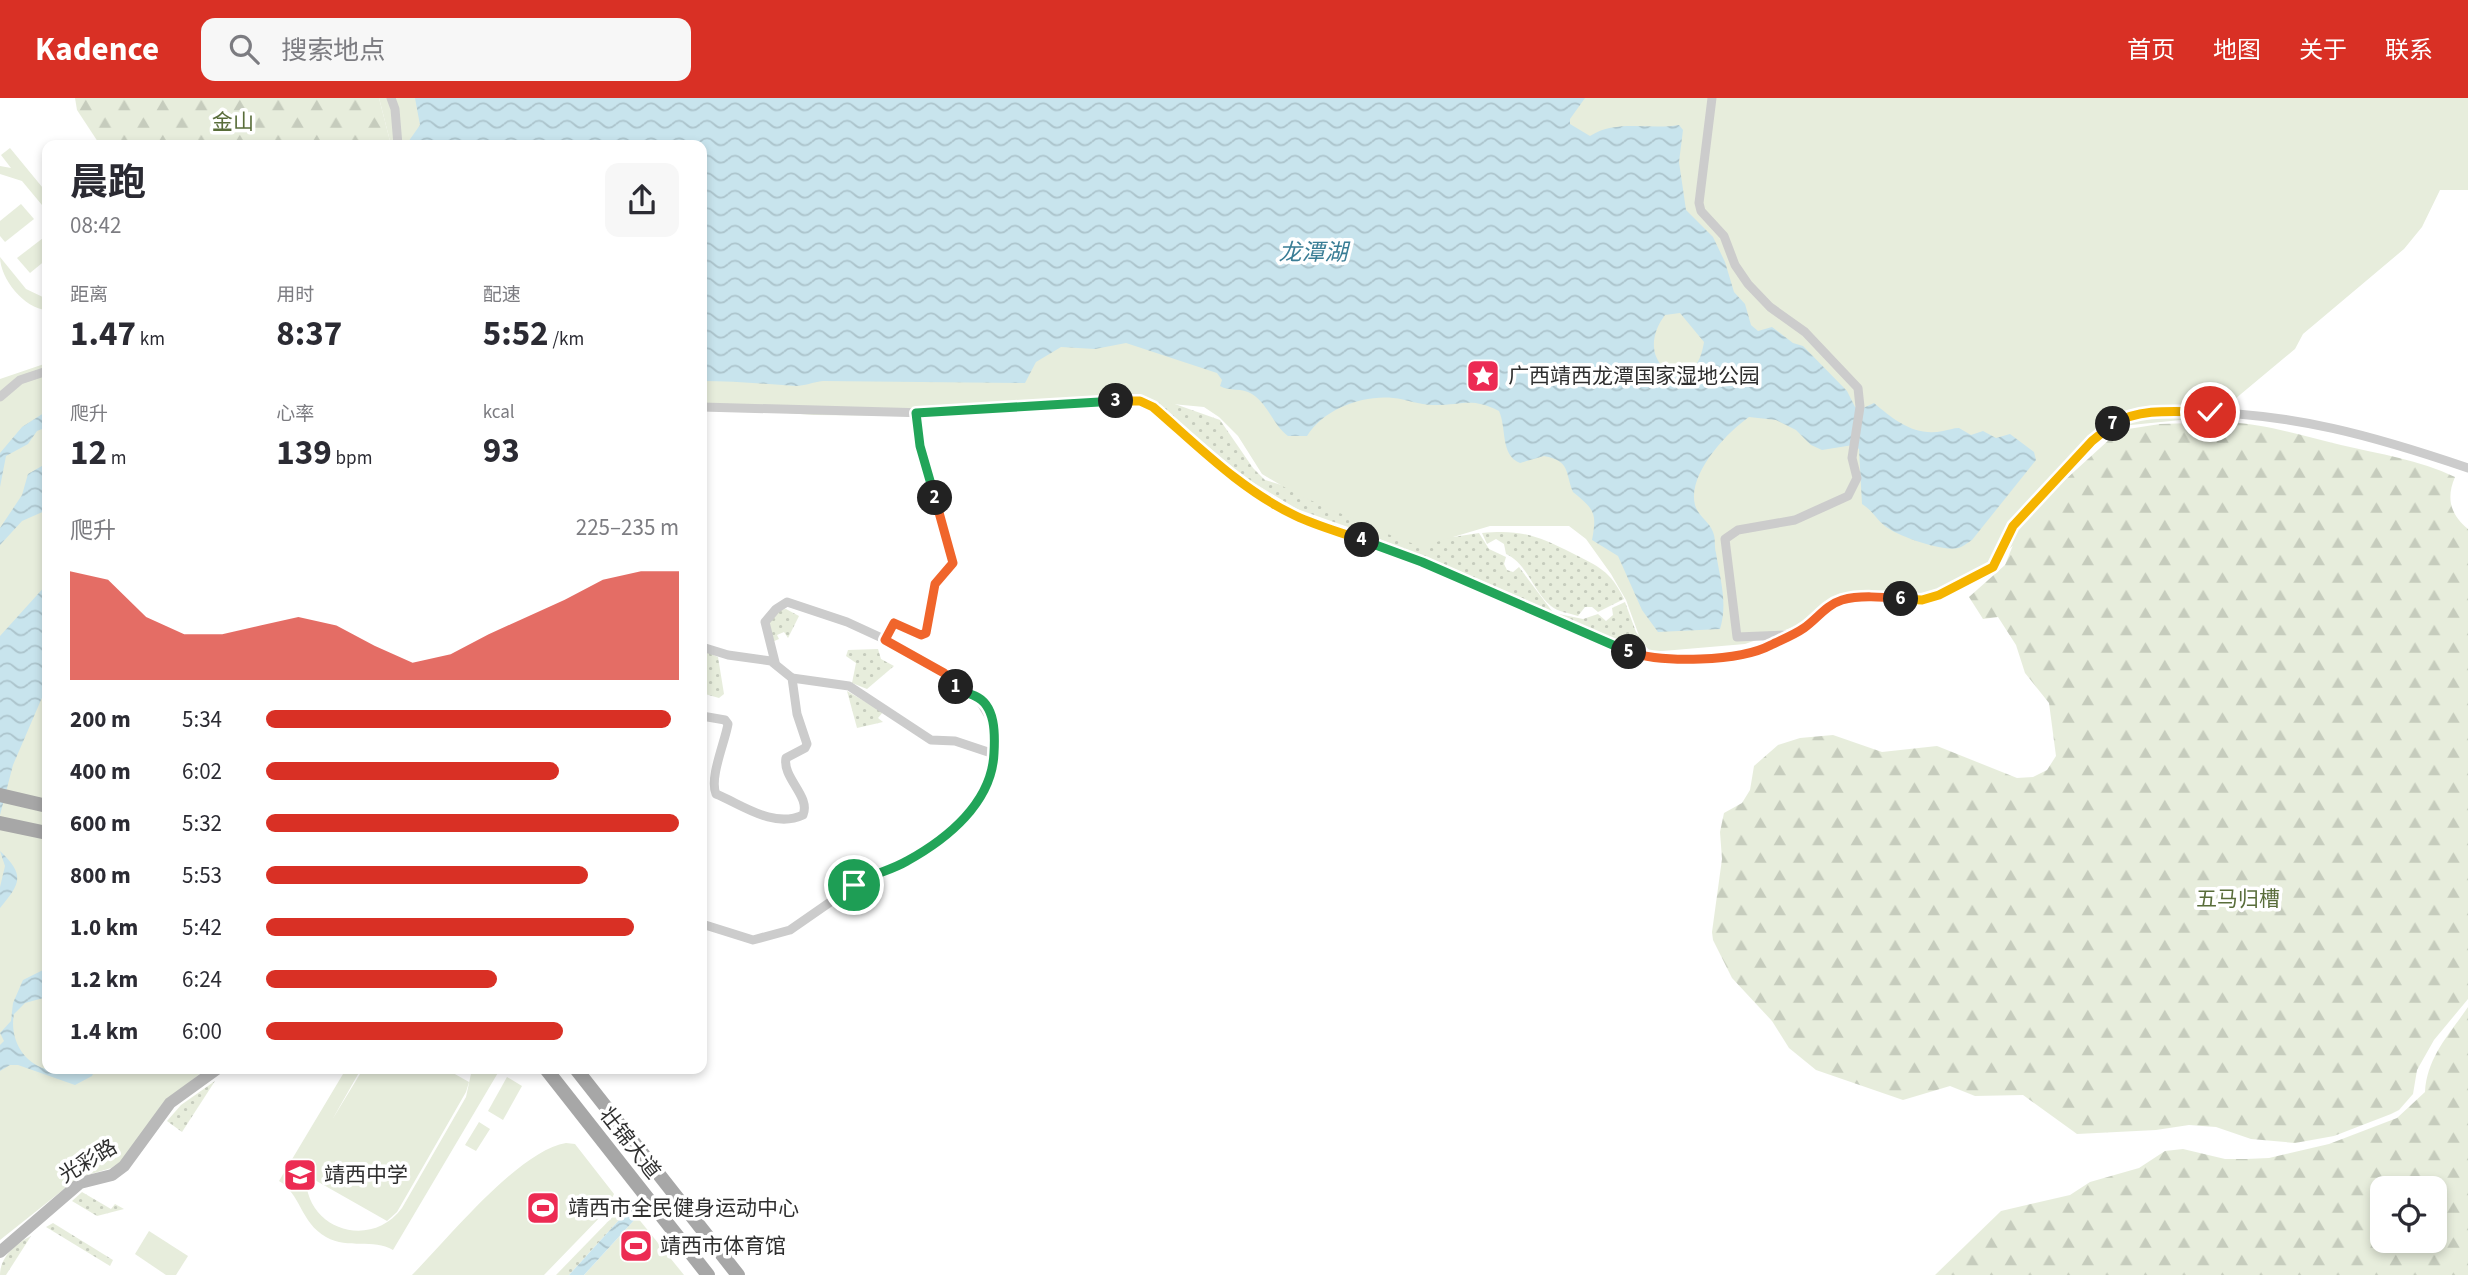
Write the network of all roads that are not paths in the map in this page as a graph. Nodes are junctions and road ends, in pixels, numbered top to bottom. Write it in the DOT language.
graph roads {
  1 [pos="391,98"];
  2 [pos="1713,98"];
  3 [pos="398,140"];
  4 [pos="42,373"];
  5 [pos="0,397"];
  6 [pos="707,407"];
  7 [pos="916,413"];
  8 [pos="2468,468"];
  9 [pos="1787,635"];
  10 [pos="885,640"];
  11 [pos="707,649"];
  12 [pos="775,662"];
  13 [pos="792,678"];
  14 [pos="707,717"];
  15 [pos="994,754"];
  16 [pos="0,795"];
  17 [pos="42,805"];
  18 [pos="7,825"];
  19 [pos="42,832"];
  20 [pos="707,926"];
  21 [pos="210,1074"];
  22 [pos="550,1074"];
  23 [pos="580,1074"];
  24 [pos="0,1252"];
  25 [pos="708,1275"];
  26 [pos="738,1275"];
  1 -- 3 [label="street"];
  2 -- 9 [label="street"];
  4 -- 5 [label="street"];
  6 -- 7 [label="street"];
  7 -- 9 [label="street"];
  7 -- 10 [label="street"];
  8 -- 9 [label="street"];
  10 -- 12 [label="street"];
  10 -- 15 [label="street"];
  11 -- 12 [label="street"];
  12 -- 13 [label="street"];
  13 -- 14 [label="street"];
  13 -- 15 [label="street"];
  15 -- 20 [label="street"];
  16 -- 17 [label="main road"];
  18 -- 19 [label="main road"];
  21 -- 24 [label="street, 光彩路"];
  22 -- 25 [label="main road, 壮锦大道"];
  23 -- 26 [label="main road, 壮锦大道"];
}
